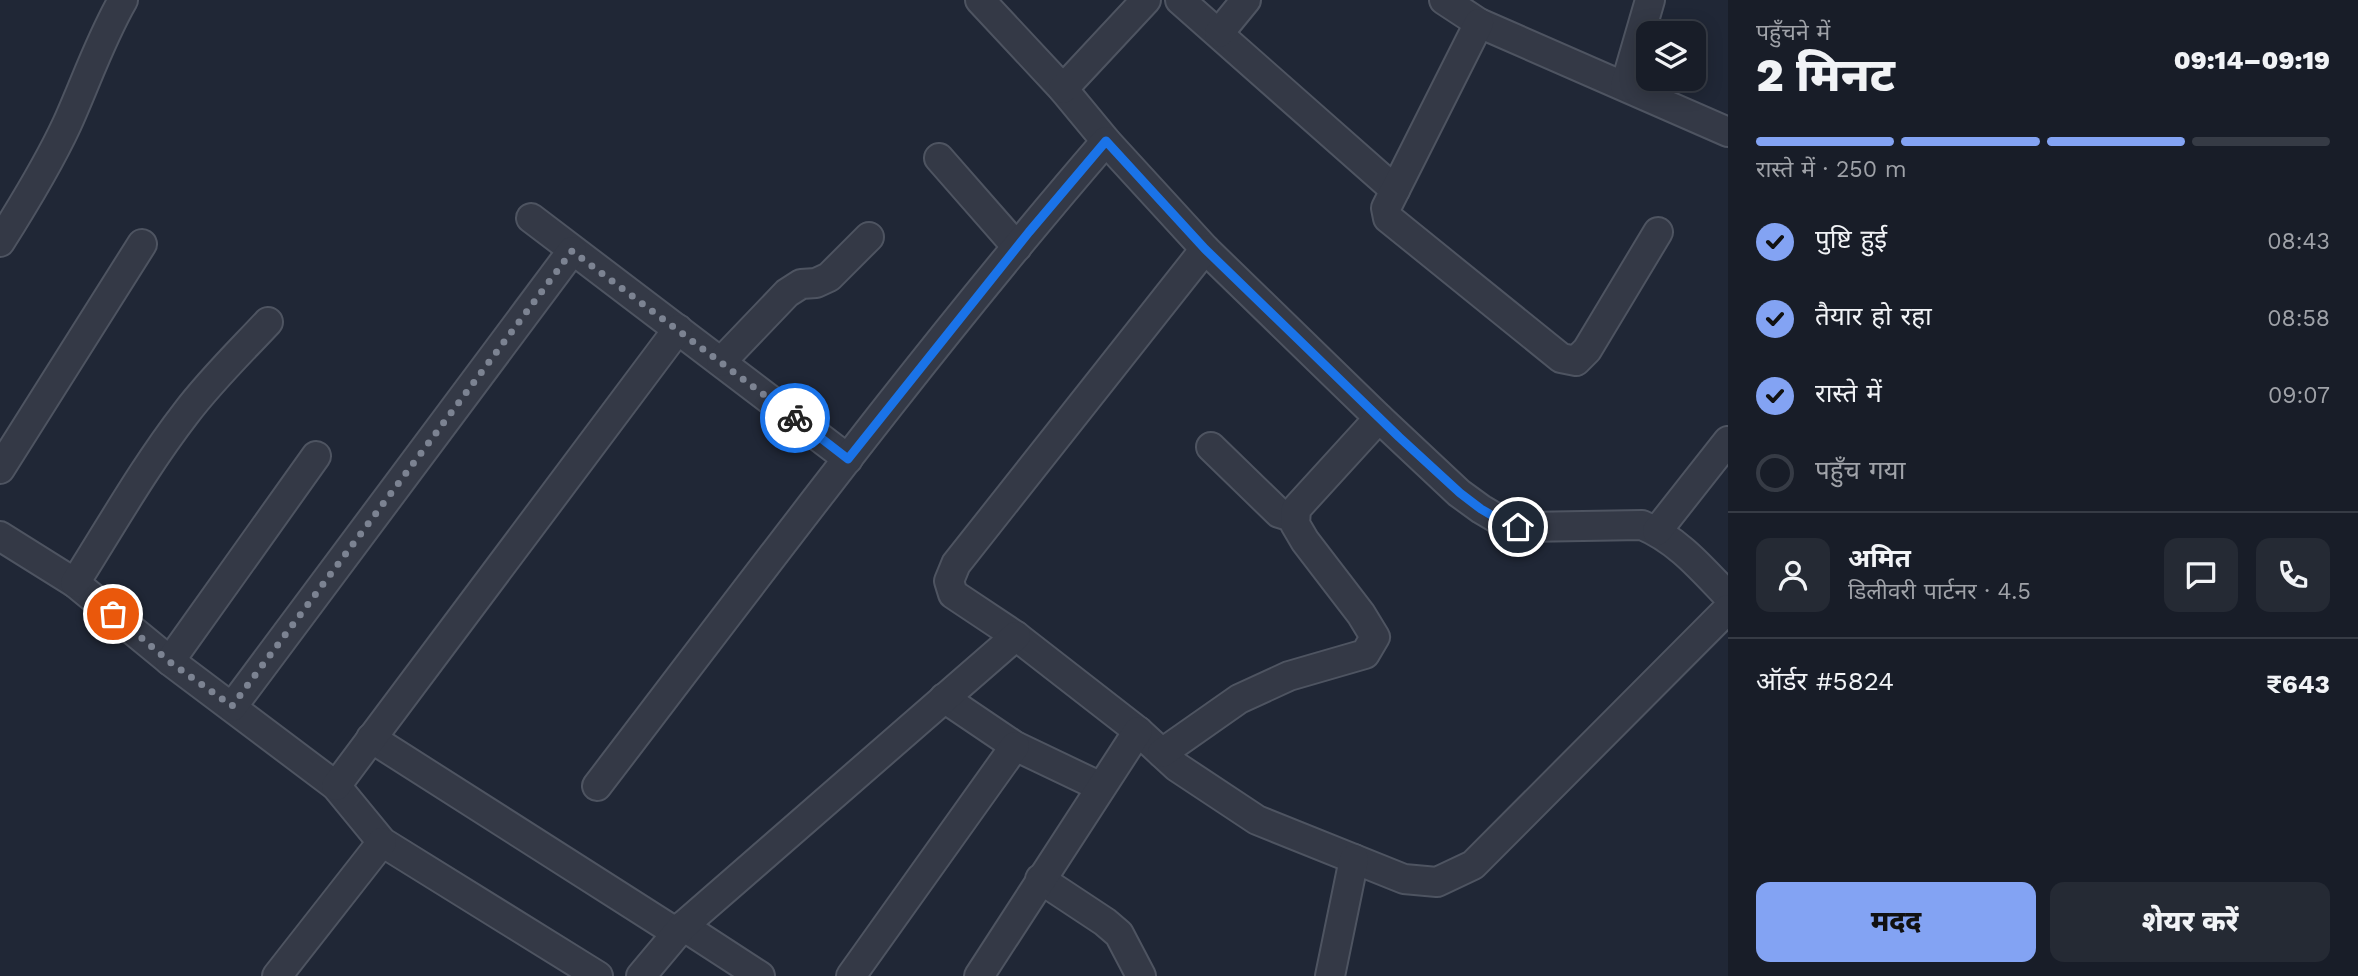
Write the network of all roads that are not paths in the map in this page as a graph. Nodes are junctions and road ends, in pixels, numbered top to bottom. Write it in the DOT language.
graph roads {
  1 [pos="123,0"];
  2 [pos="979,0"];
  3 [pos="1146,0"];
  4 [pos="1180,0"];
  5 [pos="1246,0"];
  6 [pos="1444,0"];
  7 [pos="1650,0"];
  8 [pos="1479,23"];
  9 [pos="1219,33"];
  10 [pos="1625,86"];
  11 [pos="1063,89"];
  12 [pos="1728,132"];
  13 [pos="1106,141"];
  14 [pos="939,159"];
  15 [pos="1395,190"];
  16 [pos="531,218"];
  17 [pos="1658,232"];
  18 [pos="869,237"];
  19 [pos="0,242"];
  20 [pos="142,244"];
  21 [pos="1017,247"];
  22 [pos="1205,249"];
  23 [pos="572,251"];
  24 [pos="268,322"];
  25 [pos="678,329"];
  26 [pos="721,362"];
  27 [pos="1379,418"];
  28 [pos="1728,441"];
  29 [pos="1210,447"];
  30 [pos="316,456"];
  31 [pos="848,459"];
  32 [pos="0,469"];
  33 [pos="1295,518"];
  34 [pos="1657,531"];
  35 [pos="0,536"];
  36 [pos="75,583"];
  37 [pos="1728,597"];
  38 [pos="1728,609"];
  39 [pos="1016,636"];
  40 [pos="170,662"];
  41 [pos="944,698"];
  42 [pos="232,706"];
  43 [pos="1138,731"];
  44 [pos="371,738"];
  45 [pos="1015,746"];
  46 [pos="1162,753"];
  47 [pos="336,786"];
  48 [pos="597,786"];
  49 [pos="1101,787"];
  50 [pos="382,842"];
  51 [pos="1354,859"];
  52 [pos="1040,880"];
  53 [pos="680,930"];
  54 [pos="277,976"];
  55 [pos="598,976"];
  56 [pos="641,976"];
  57 [pos="760,976"];
  58 [pos="850,976"];
  59 [pos="979,976"];
  60 [pos="1141,976"];
  61 [pos="1330,976"];
  1 -- 19 [label="street"];
  2 -- 11 [label="street"];
  3 -- 11 [label="street"];
  4 -- 9 [label="street"];
  5 -- 9 [label="street"];
  6 -- 8 [label="street"];
  7 -- 10 [label="street"];
  8 -- 10 [label="street"];
  8 -- 15 [label="street"];
  9 -- 15 [label="street"];
  10 -- 12 [label="street"];
  11 -- 13 [label="street"];
  13 -- 21 [label="street"];
  13 -- 22 [label="street"];
  14 -- 21 [label="street"];
  15 -- 17 [label="street"];
  16 -- 23 [label="street"];
  18 -- 26 [label="street"];
  20 -- 32 [label="street"];
  21 -- 31 [label="street"];
  22 -- 27 [label="street"];
  22 -- 39 [label="street"];
  23 -- 25 [label="street"];
  23 -- 42 [label="street"];
  24 -- 36 [label="street"];
  25 -- 26 [label="street"];
  25 -- 44 [label="street"];
  26 -- 31 [label="street"];
  27 -- 33 [label="street"];
  27 -- 34 [label="street"];
  28 -- 34 [label="street"];
  29 -- 33 [label="street"];
  30 -- 40 [label="street"];
  31 -- 48 [label="street"];
  33 -- 46 [label="street"];
  34 -- 37 [label="street"];
  35 -- 36 [label="street"];
  36 -- 40 [label="street"];
  38 -- 51 [label="street"];
  39 -- 41 [label="street"];
  39 -- 43 [label="street"];
  40 -- 42 [label="street"];
  41 -- 45 [label="street"];
  41 -- 53 [label="street"];
  42 -- 47 [label="street"];
  43 -- 46 [label="street"];
  43 -- 49 [label="street"];
  44 -- 47 [label="street"];
  44 -- 53 [label="street"];
  45 -- 49 [label="street"];
  45 -- 58 [label="street"];
  46 -- 51 [label="street"];
  47 -- 50 [label="street"];
  49 -- 52 [label="street"];
  50 -- 54 [label="street"];
  50 -- 55 [label="street"];
  51 -- 61 [label="street"];
  52 -- 59 [label="street"];
  52 -- 60 [label="street"];
  53 -- 56 [label="street"];
  53 -- 57 [label="street"];
}
